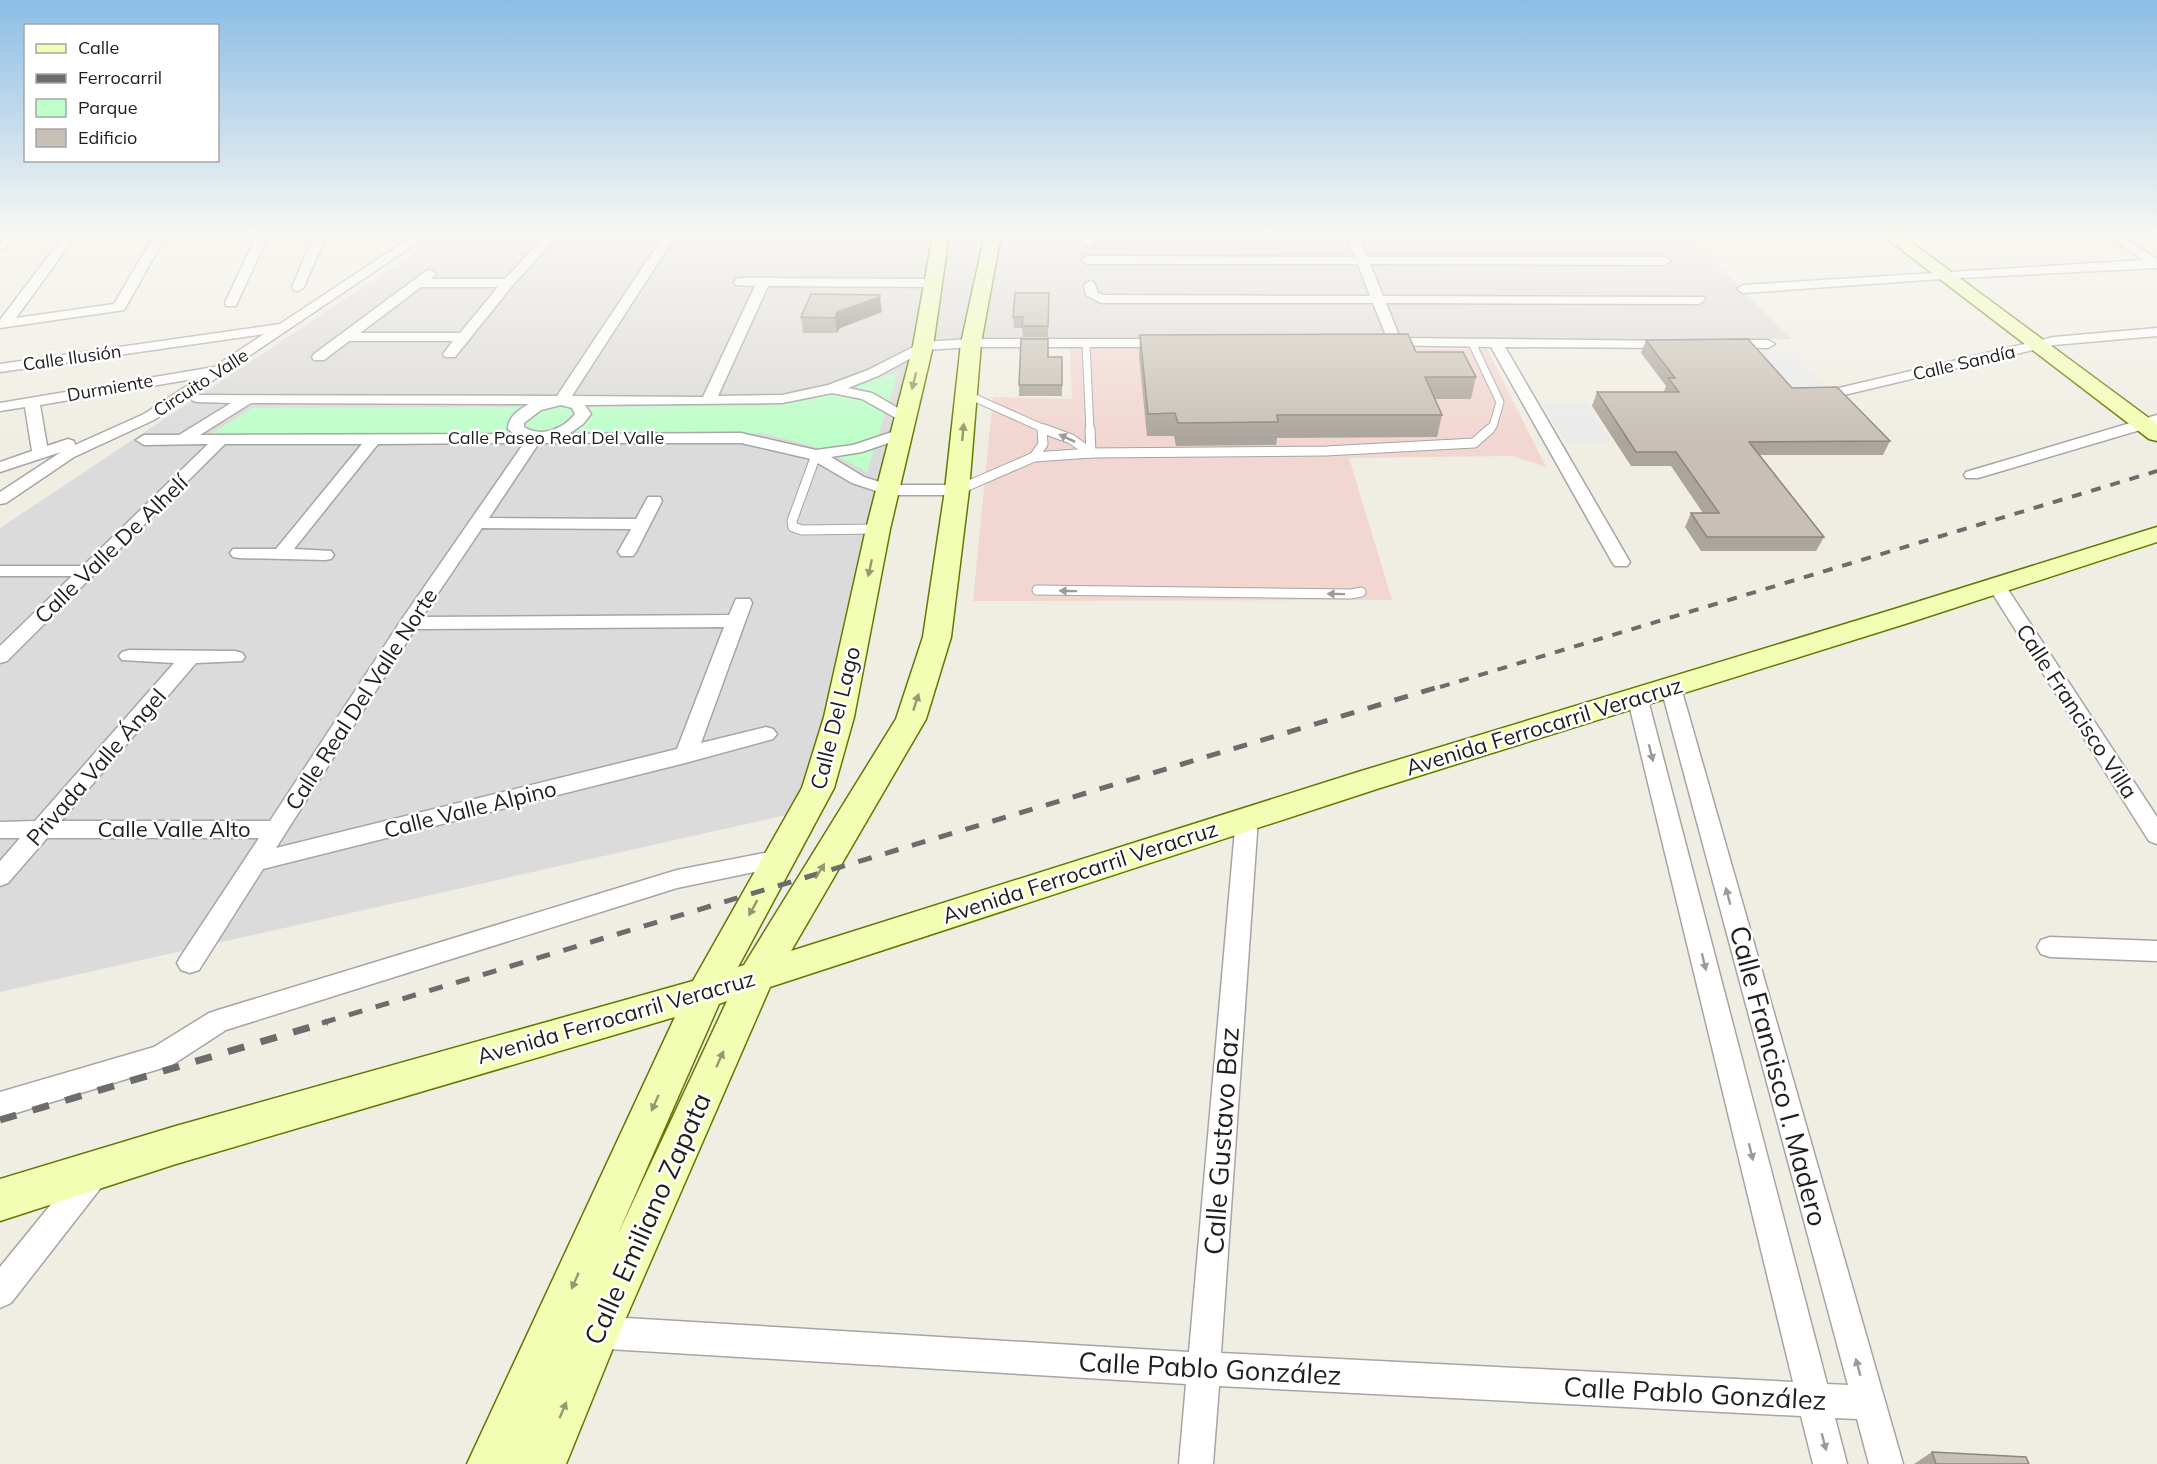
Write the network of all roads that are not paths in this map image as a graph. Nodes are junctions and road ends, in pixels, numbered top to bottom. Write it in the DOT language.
graph roads {
  1 [pos="18,302"];
  2 [pos="122,302"];
  3 [pos="323,302"];
  4 [pos="391,302"];
  5 [pos="492,302"];
  6 [pos="626,302"];
  7 [pos="754,302"];
  8 [pos="931,302"];
  9 [pos="979,302"];
  10 [pos="1379,302"];
  11 [pos="1701,302"];
  12 [pos="1979,302"];
  13 [pos="1710,312"];
  14 [pos="2,323"];
  15 [pos="286,327"];
  16 [pos="2157,332"];
  17 [pos="345,337"];
  18 [pos="464,338"];
  19 [pos="1371,342"];
  20 [pos="1395,342"];
  21 [pos="970,343"];
  22 [pos="1181,343"];
  23 [pos="1472,343"];
  24 [pos="1496,343"];
  25 [pos="1086,344"];
  26 [pos="1686,344"];
  27 [pos="1709,344"];
  28 [pos="1768,344"];
  29 [pos="2037,345"];
  30 [pos="923,346"];
  31 [pos="450,354"];
  32 [pos="318,357"];
  33 [pos="0,368"];
  34 [pos="219,370"];
  35 [pos="832,389"];
  36 [pos="1844,391"];
  37 [pos="966,394"];
  38 [pos="198,398"];
  39 [pos="247,399"];
  40 [pos="562,400"];
  41 [pos="33,401"];
  42 [pos="708,401"];
  43 [pos="0,407"];
  44 [pos="149,417"];
  45 [pos="903,426"];
  46 [pos="2152,426"];
  47 [pos="1042,428"];
  48 [pos="375,438"];
  49 [pos="535,438"];
  50 [pos="144,440"];
  51 [pos="181,440"];
  52 [pos="221,440"];
  53 [pos="40,453"];
  54 [pos="1091,453"];
  55 [pos="68,454"];
  56 [pos="816,455"];
  57 [pos="1035,457"];
  58 [pos="0,467"];
  59 [pos="1972,475"];
  60 [pos="888,490"];
  61 [pos="957,490"];
  62 [pos="0,499"];
  63 [pos="654,501"];
  64 [pos="478,522"];
  65 [pos="641,524"];
  66 [pos="878,529"];
  67 [pos="2157,534"];
  68 [pos="239,552"];
  69 [pos="627,552"];
  70 [pos="281,554"];
  71 [pos="325,555"];
  72 [pos="1621,562"];
  73 [pos="0,571"];
  74 [pos="90,571"];
  75 [pos="1998,588"];
  76 [pos="1037,590"];
  77 [pos="1361,591"];
  78 [pos="409,624"];
  79 [pos="129,656"];
  80 [pos="191,656"];
  81 [pos="0,657"];
  82 [pos="235,657"];
  83 [pos="1671,688"];
  84 [pos="1637,696"];
  85 [pos="766,734"];
  86 [pos="685,756"];
  87 [pos="815,797"];
  88 [pos="861,801"];
  89 [pos="1247,818"];
  90 [pos="2153,823"];
  91 [pos="277,829"];
  92 [pos="0,830"];
  93 [pos="42,830"];
  94 [pos="780,859"];
  95 [pos="255,862"];
  96 [pos="0,877"];
  97 [pos="2050,947"];
  98 [pos="2157,951"];
  99 [pos="190,963"];
  100 [pos="758,976"];
  101 [pos="705,993"];
  102 [pos="0,1105"];
  103 [pos="100,1167"];
  104 [pos="0,1200"];
  105 [pos="0,1292"];
  106 [pos="553,1329"];
  107 [pos="596,1332"];
  108 [pos="1205,1369"];
  109 [pos="1813,1401"];
  110 [pos="1868,1403"];
  111 [pos="492,1464"];
  112 [pos="541,1464"];
  113 [pos="1196,1464"];
  114 [pos="1830,1464"];
  115 [pos="1886,1464"];
  1 -- 14 [label="street"];
  2 -- 14 [label="street"];
  3 -- 15 [label="street, Circuito Valle"];
  4 -- 17 [label="street"];
  5 -- 18 [label="street"];
  6 -- 40 [label="street"];
  7 -- 42 [label="street"];
  8 -- 30 [label="street, Calle Del Lago"];
  9 -- 21 [label="street, Calle Del Lago"];
  10 -- 20 [label="street"];
  11 -- 13 [label="street"];
  12 -- 29 [label="street"];
  15 -- 33 [label="street, Calle Ilusión"];
  15 -- 34 [label="street, Circuito Valle"];
  16 -- 29 [label="street, Calle Sandía"];
  17 -- 18 [label="street"];
  17 -- 32 [label="street"];
  18 -- 31 [label="street"];
  19 -- 20 [label="street"];
  20 -- 23 [label="street"];
  21 -- 25 [label="street"];
  21 -- 30 [label="street"];
  21 -- 37 [label="street, Calle Del Lago"];
  22 -- 25 [label="street"];
  23 -- 24 [label="street"];
  23 -- 54 [label="lane"];
  24 -- 26 [label="street"];
  24 -- 72 [label="street"];
  25 -- 54 [label="lane"];
  27 -- 28 [label="street"];
  29 -- 36 [label="street, Calle Sandía"];
  29 -- 46 [label="street"];
  30 -- 35 [label="street, Calle Paseo Real Del Valle"];
  30 -- 45 [label="street, Calle Del Lago, one-way"];
  34 -- 41 [label="street, Durmiente"];
  34 -- 44 [label="street, Circuito Valle"];
  35 -- 42 [label="street, Calle Paseo Real Del Valle"];
  35 -- 45 [label="street"];
  37 -- 47 [label="lane"];
  61 -- 37 [label="street, Calle Del Lago, one-way"];
  38 -- 39 [label="street, Calle Paseo Real Del Valle"];
  39 -- 40 [label="street, Calle Paseo Real Del Valle"];
  39 -- 51 [label="street"];
  40 -- 42 [label="street, Calle Paseo Real Del Valle"];
  40 -- 49 [label="street"];
  40 -- 49 [label="street"];
  41 -- 43 [label="street, Durmiente"];
  41 -- 53 [label="street"];
  44 -- 53 [label="street"];
  44 -- 55 [label="street, Circuito Valle"];
  45 -- 56 [label="street"];
  45 -- 60 [label="street, Calle Del Lago"];
  46 -- 59 [label="street"];
  54 -- 47 [label="lane, one-way"];
  47 -- 57 [label="lane"];
  48 -- 49 [label="street, Calle Paseo Real Del Valle"];
  48 -- 52 [label="street, Calle Paseo Real Del Valle"];
  48 -- 70 [label="street"];
  49 -- 56 [label="street, Calle Paseo Real Del Valle"];
  49 -- 64 [label="street, Calle Real Del Valle Norte"];
  50 -- 51 [label="street, Calle Paseo Real Del Valle"];
  51 -- 52 [label="street, Calle Paseo Real Del Valle"];
  52 -- 74 [label="street, Calle Valle De Alhelí"];
  53 -- 58 [label="street"];
  54 -- 57 [label="lane"];
  55 -- 58 [label="street"];
  55 -- 62 [label="street, Circuito Valle"];
  56 -- 60 [label="street, Calle Paseo Real Del Valle"];
  56 -- 66 [label="lane"];
  57 -- 61 [label="lane"];
  60 -- 61 [label="street, Calle Paseo Real Del Valle"];
  60 -- 66 [label="street, Calle Del Lago"];
  88 -- 61 [label="street, Calle Del Lago, one-way"];
  63 -- 65 [label="street"];
  64 -- 65 [label="street"];
  64 -- 78 [label="street, Calle Real Del Valle Norte"];
  65 -- 69 [label="street"];
  66 -- 87 [label="street, Calle Del Lago, one-way"];
  67 -- 75 [label="street, Avenida Ferrocarril Veracruz"];
  68 -- 70 [label="street"];
  70 -- 71 [label="street"];
  73 -- 74 [label="street"];
  74 -- 81 [label="street, Calle Valle De Alhelí"];
  75 -- 83 [label="street, Avenida Ferrocarril Veracruz"];
  75 -- 90 [label="street, Calle Francisco Villa"];
  77 -- 76 [label="lane, one-way"];
  78 -- 86 [label="street"];
  78 -- 91 [label="street, Calle Real Del Valle Norte"];
  79 -- 80 [label="street, Privada Valle Ángel"];
  80 -- 82 [label="street, Privada Valle Ángel"];
  80 -- 93 [label="street, Privada Valle Ángel"];
  83 -- 84 [label="street, Avenida Ferrocarril Veracruz"];
  110 -- 83 [label="street, Calle Francisco I. Madero, one-way"];
  84 -- 89 [label="street, Avenida Ferrocarril Veracruz"];
  84 -- 109 [label="street, Calle Francisco I. Madero, one-way"];
  85 -- 86 [label="street, Calle Valle Alpino"];
  86 -- 95 [label="street, Calle Valle Alpino"];
  87 -- 88 [label="street"];
  87 -- 94 [label="street, Calle Del Lago"];
  100 -- 88 [label="street, Calle Del Lago, one-way"];
  89 -- 100 [label="street, Avenida Ferrocarril Veracruz"];
  89 -- 108 [label="street, Calle Gustavo Baz"];
  91 -- 93 [label="street, Calle Valle Alto"];
  91 -- 95 [label="street, Calle Real Del Valle Norte"];
  92 -- 93 [label="street, Calle Valle Alto"];
  93 -- 96 [label="street, Privada Valle Ángel"];
  94 -- 101 [label="street, Calle Del Lago, one-way"];
  94 -- 102 [label="street"];
  95 -- 99 [label="street, Calle Real Del Valle Norte"];
  97 -- 98 [label="street"];
  100 -- 101 [label="street, Avenida Ferrocarril Veracruz"];
  107 -- 100 [label="street, Calle Emiliano Zapata, one-way"];
  101 -- 103 [label="street, Avenida Ferrocarril Veracruz"];
  101 -- 106 [label="street, Calle Emiliano Zapata, one-way"];
  103 -- 104 [label="street, Avenida Ferrocarril Veracruz"];
  103 -- 105 [label="street"];
  106 -- 107 [label="street, Calle Pablo González"];
  106 -- 111 [label="street, Calle Emiliano Zapata"];
  107 -- 108 [label="street, Calle Pablo González"];
  112 -- 107 [label="street, Calle Emiliano Zapata, one-way"];
  108 -- 109 [label="street, Calle Pablo González"];
  108 -- 113 [label="street, Calle Gustavo Baz"];
  109 -- 110 [label="street, Calle Pablo González"];
  109 -- 114 [label="street, Calle Francisco I. Madero, one-way"];
  110 -- 115 [label="street, Calle Francisco I. Madero"];
}
